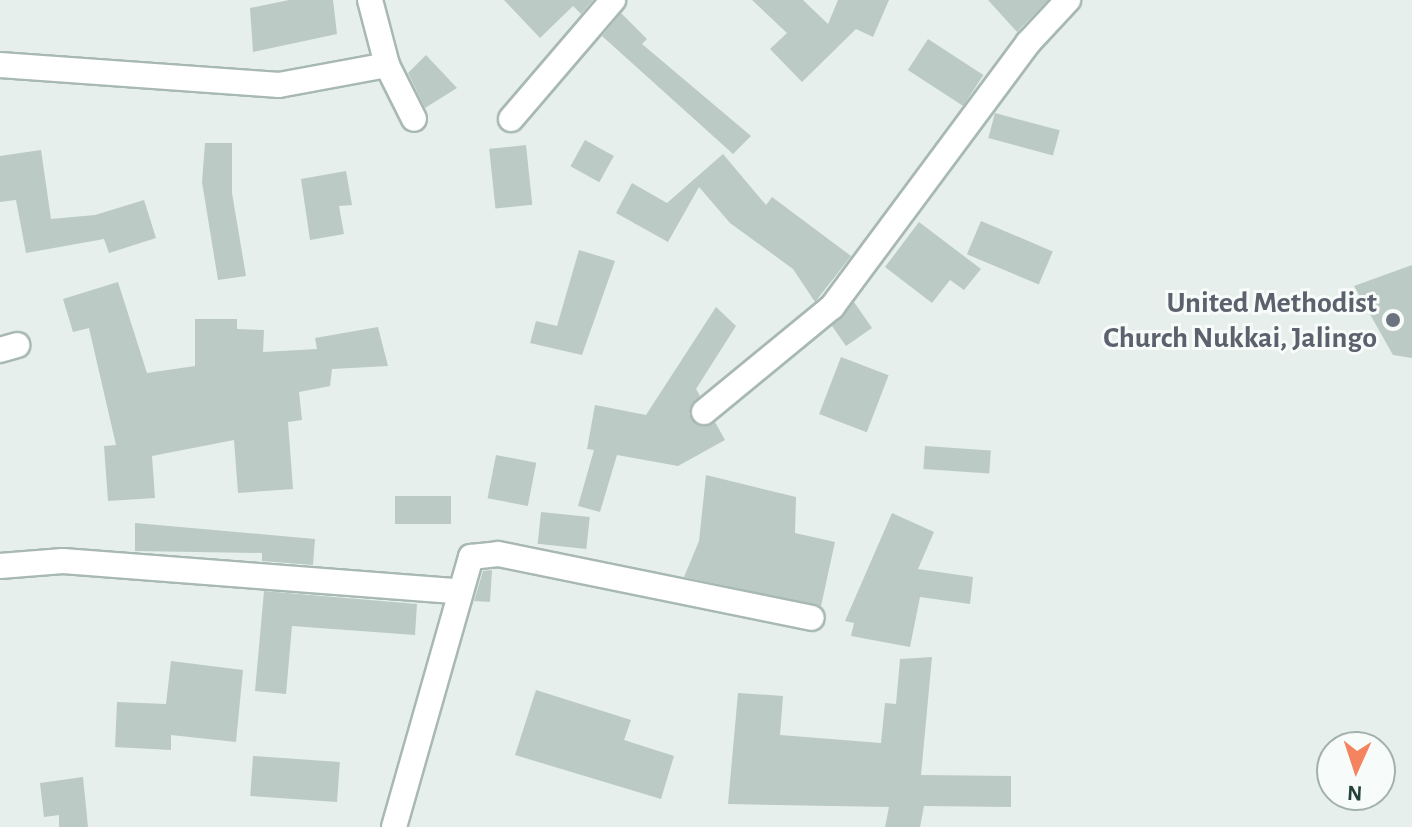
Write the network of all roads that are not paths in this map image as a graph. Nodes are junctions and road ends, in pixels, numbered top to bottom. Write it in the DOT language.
graph roads {
  1 [pos="370,0"];
  2 [pos="613,0"];
  3 [pos="1068,0"];
  4 [pos="0,65"];
  5 [pos="387,65"];
  6 [pos="414,119"];
  7 [pos="511,119"];
  8 [pos="704,412"];
  9 [pos="0,566"];
  10 [pos="457,591"];
  11 [pos="812,618"];
  12 [pos="394,827"];
  1 -- 5 [label="street"];
  2 -- 7 [label="street"];
  3 -- 8 [label="street"];
  4 -- 5 [label="street"];
  5 -- 6 [label="street"];
  9 -- 10 [label="street"];
  10 -- 11 [label="street"];
  10 -- 12 [label="street"];
}
